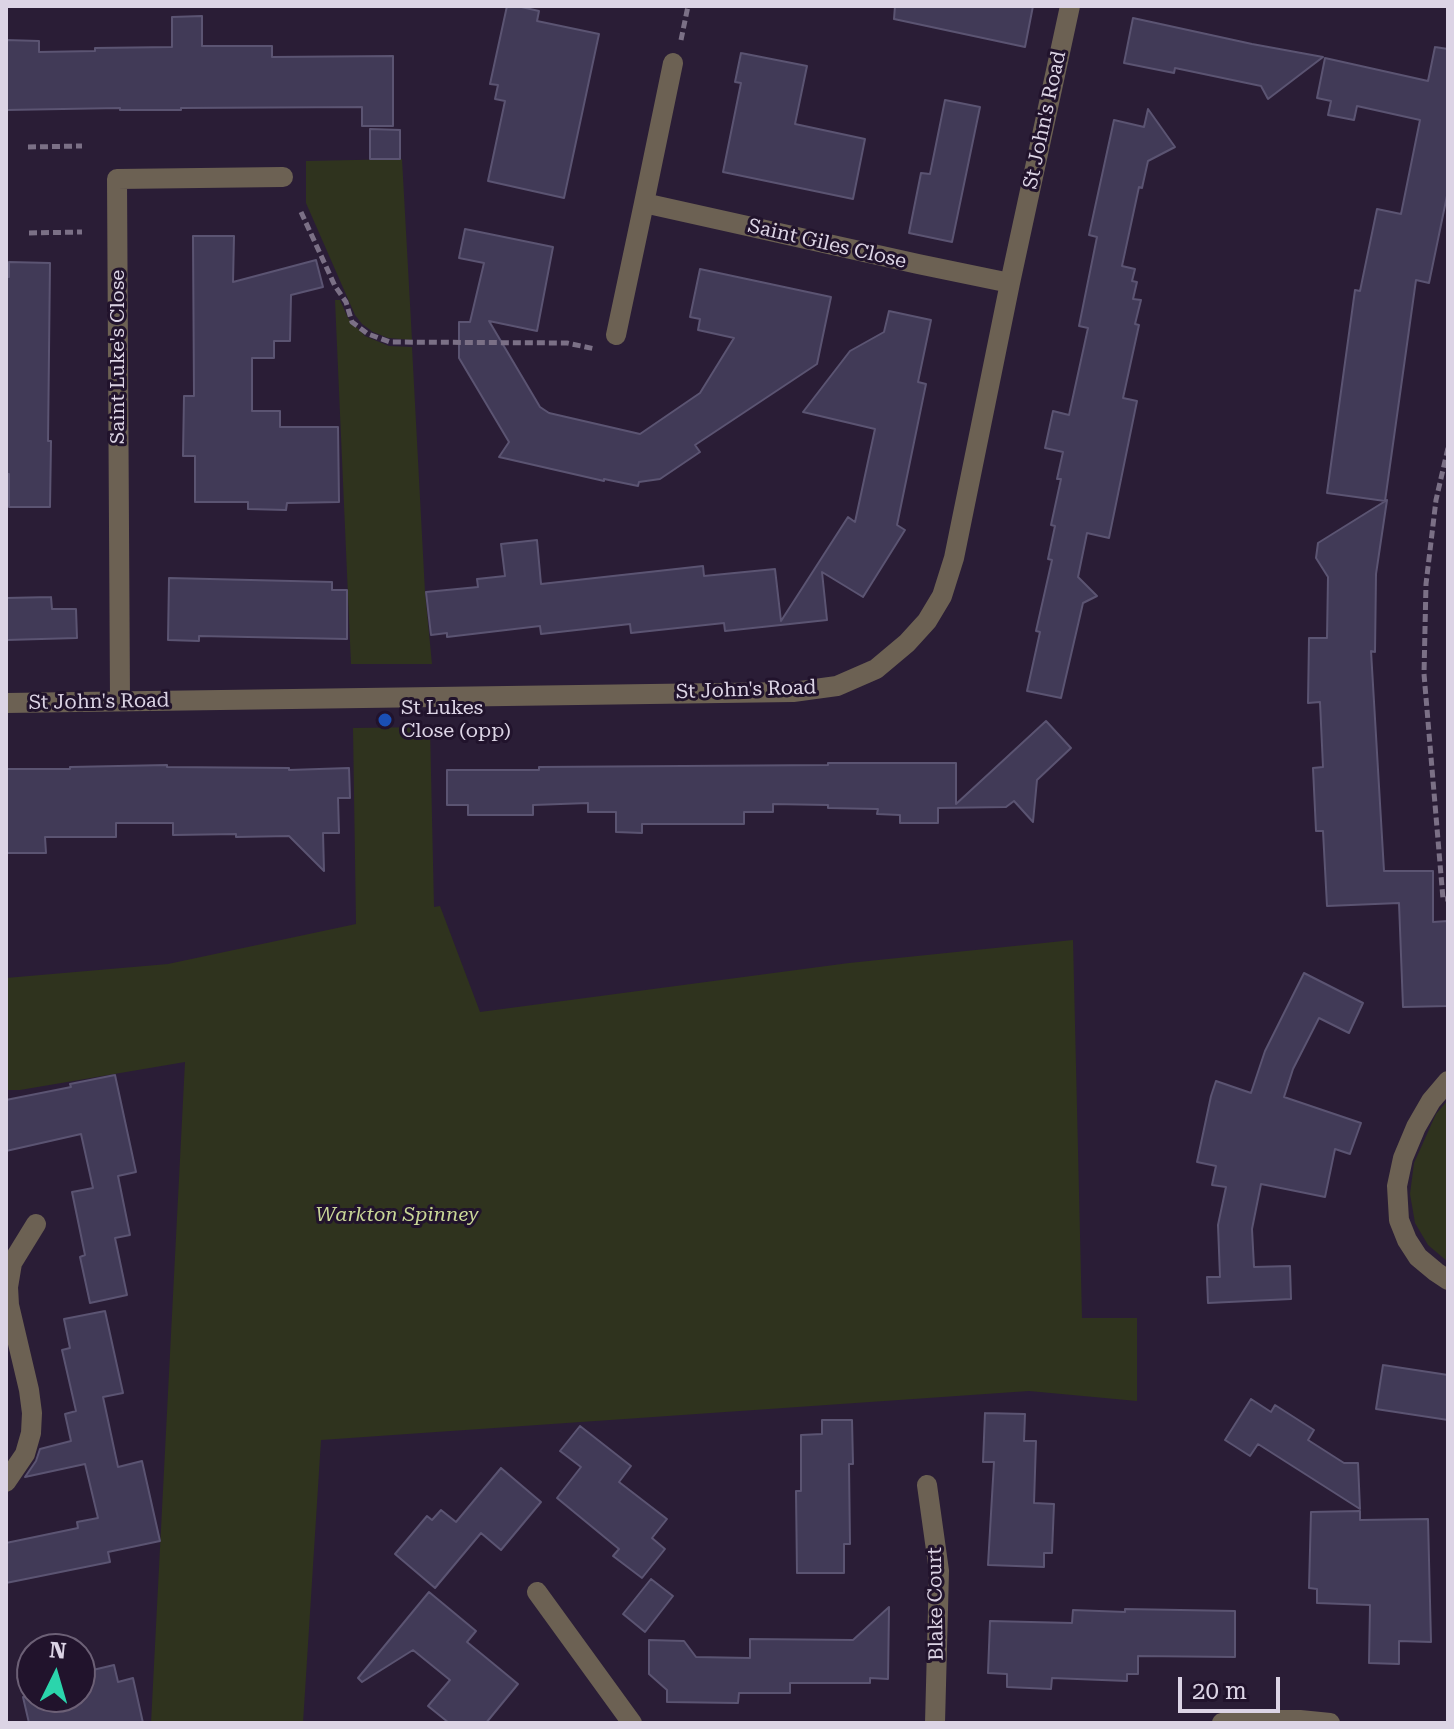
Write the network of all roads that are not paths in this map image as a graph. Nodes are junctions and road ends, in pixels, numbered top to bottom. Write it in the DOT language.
graph roads {
  1 [pos="1070,6"];
  2 [pos="676,54"];
  3 [pos="283,177"];
  4 [pos="644,203"];
  5 [pos="1010,283"];
  6 [pos="616,335"];
  7 [pos="120,701"];
  8 [pos="6,703"];
  9 [pos="1448,1081"];
  10 [pos="36,1224"];
  11 [pos="1448,1280"];
  12 [pos="6,1482"];
  13 [pos="927,1485"];
  14 [pos="537,1592"];
  15 [pos="632,1723"];
  16 [pos="935,1723"];
  17 [pos="1222,1723"];
  18 [pos="1330,1723"];
  1 -- 5 [label="street, St John's Road"];
  2 -- 4 [label="street"];
  3 -- 7 [label="street, Saint Luke's Close"];
  4 -- 5 [label="street, Saint Giles Close"];
  4 -- 6 [label="street"];
  5 -- 7 [label="street, St John's Road"];
  7 -- 8 [label="street, St John's Road"];
  9 -- 11 [label="street"];
  10 -- 12 [label="street"];
  13 -- 16 [label="street, Blake Court"];
  14 -- 15 [label="street"];
  17 -- 18 [label="street"];
}
